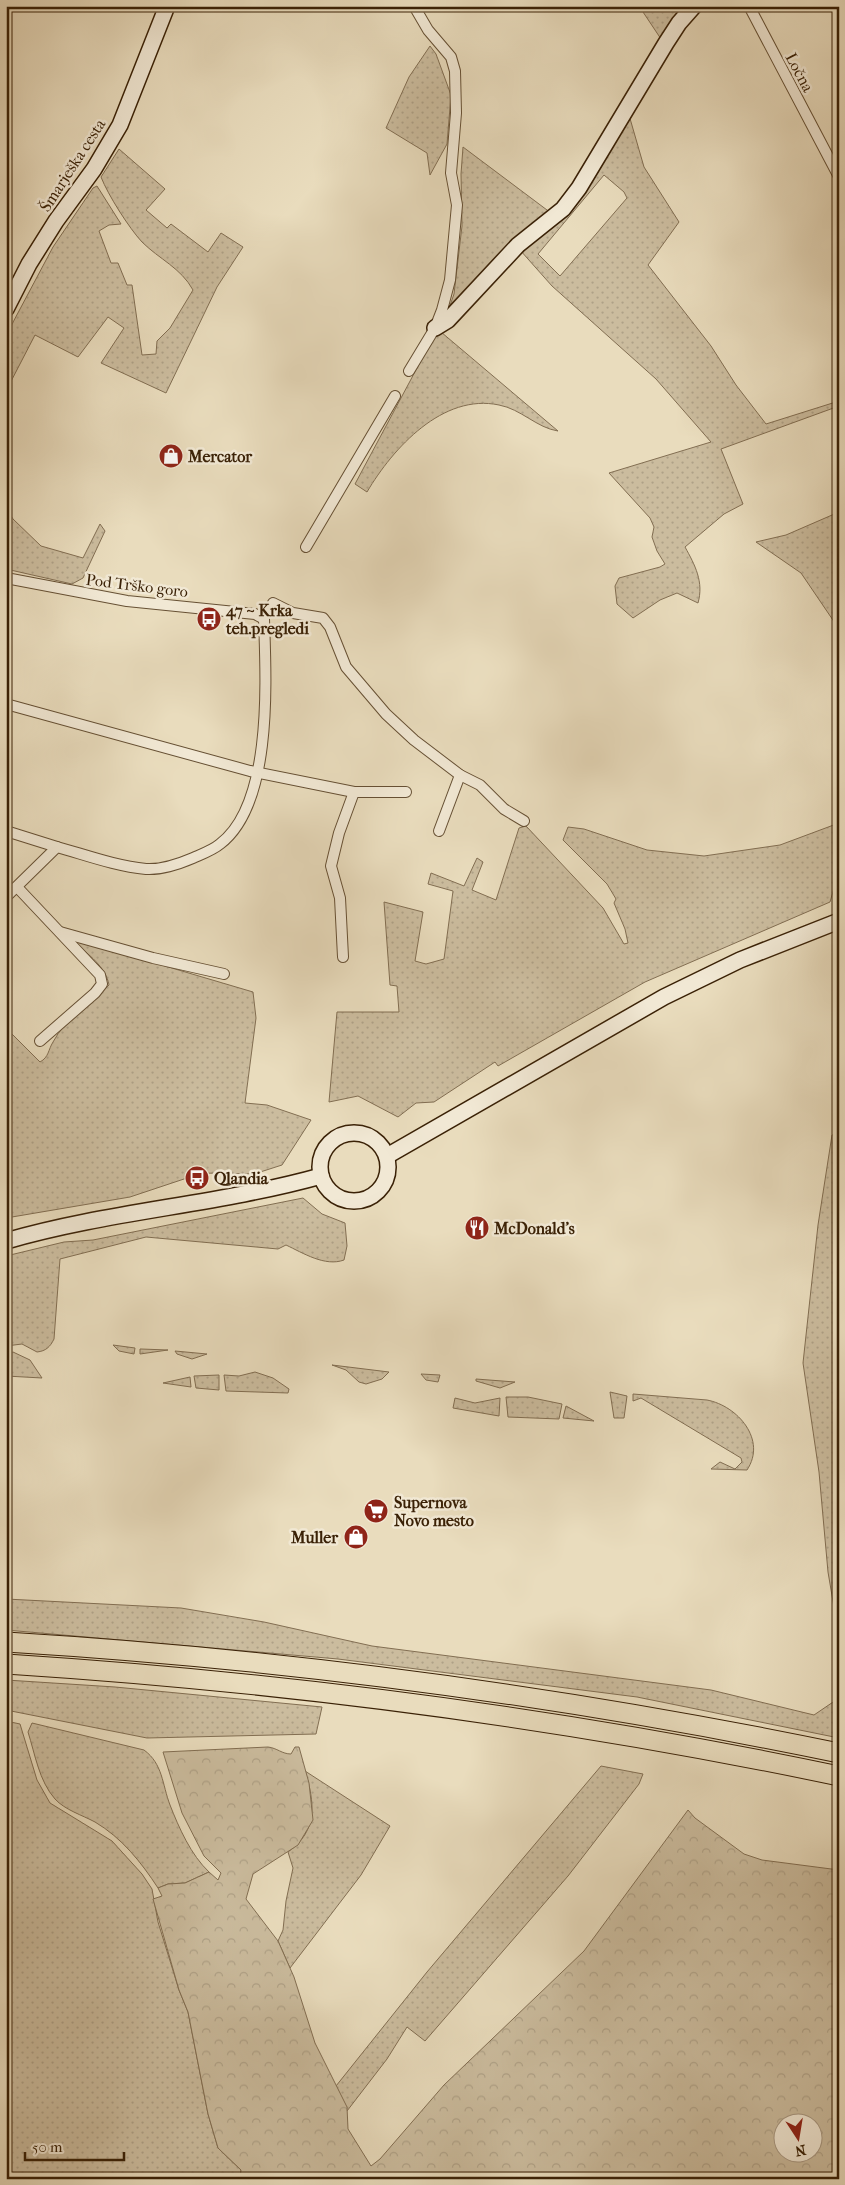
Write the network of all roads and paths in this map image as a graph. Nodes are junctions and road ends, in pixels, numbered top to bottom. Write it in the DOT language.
graph roads {
  1 [pos="167,6"];
  2 [pos="414,6"];
  3 [pos="694,6"];
  4 [pos="749,6"];
  5 [pos="839,177"];
  6 [pos="6,309"];
  7 [pos="435,328"];
  8 [pos="409,372"];
  9 [pos="395,396"];
  10 [pos="306,548"];
  11 [pos="6,578"];
  12 [pos="273,603"];
  13 [pos="6,704"];
  14 [pos="258,772"];
  15 [pos="460,775"];
  16 [pos="354,792"];
  17 [pos="406,792"];
  18 [pos="524,821"];
  19 [pos="6,831"];
  20 [pos="439,831"];
  21 [pos="57,847"];
  22 [pos="17,887"];
  23 [pos="6,897"];
  24 [pos="839,921"];
  25 [pos="839,931"];
  26 [pos="59,932"];
  27 [pos="787,942"];
  28 [pos="343,957"];
  29 [pos="224,974"];
  30 [pos="40,1041"];
  31 [pos="387,1156"];
  32 [pos="321,1176"];
  33 [pos="6,1241"];
  34 [pos="6,1642"];
  35 [pos="6,1664"];
  36 [pos="839,1753"];
  37 [pos="839,1776"];
  1 -- 6 [label="main road, Šmarješka cesta"];
  2 -- 7 [label="street"];
  3 -- 7 [label="main road"];
  4 -- 5 [label="street, Ločna"];
  7 -- 8 [label="street"];
  9 -- 10 [label="street"];
  11 -- 14 [label="street, Pod Trško goro"];
  12 -- 15 [label="street"];
  13 -- 14 [label="street"];
  14 -- 16 [label="street"];
  14 -- 21 [label="street"];
  15 -- 18 [label="street"];
  15 -- 20 [label="street"];
  16 -- 17 [label="street"];
  16 -- 28 [label="street"];
  19 -- 21 [label="street"];
  21 -- 22 [label="street"];
  22 -- 23 [label="street"];
  22 -- 26 [label="street"];
  24 -- 27 [label="main road"];
  25 -- 27 [label="main road"];
  26 -- 29 [label="street"];
  26 -- 30 [label="street"];
  27 -- 31 [label="main road"];
  31 -- 32 [label="main road"];
  31 -- 32 [label="main road"];
  32 -- 33 [label="main road"];
  34 -- 36 [label="highway"];
  35 -- 37 [label="highway"];
}
